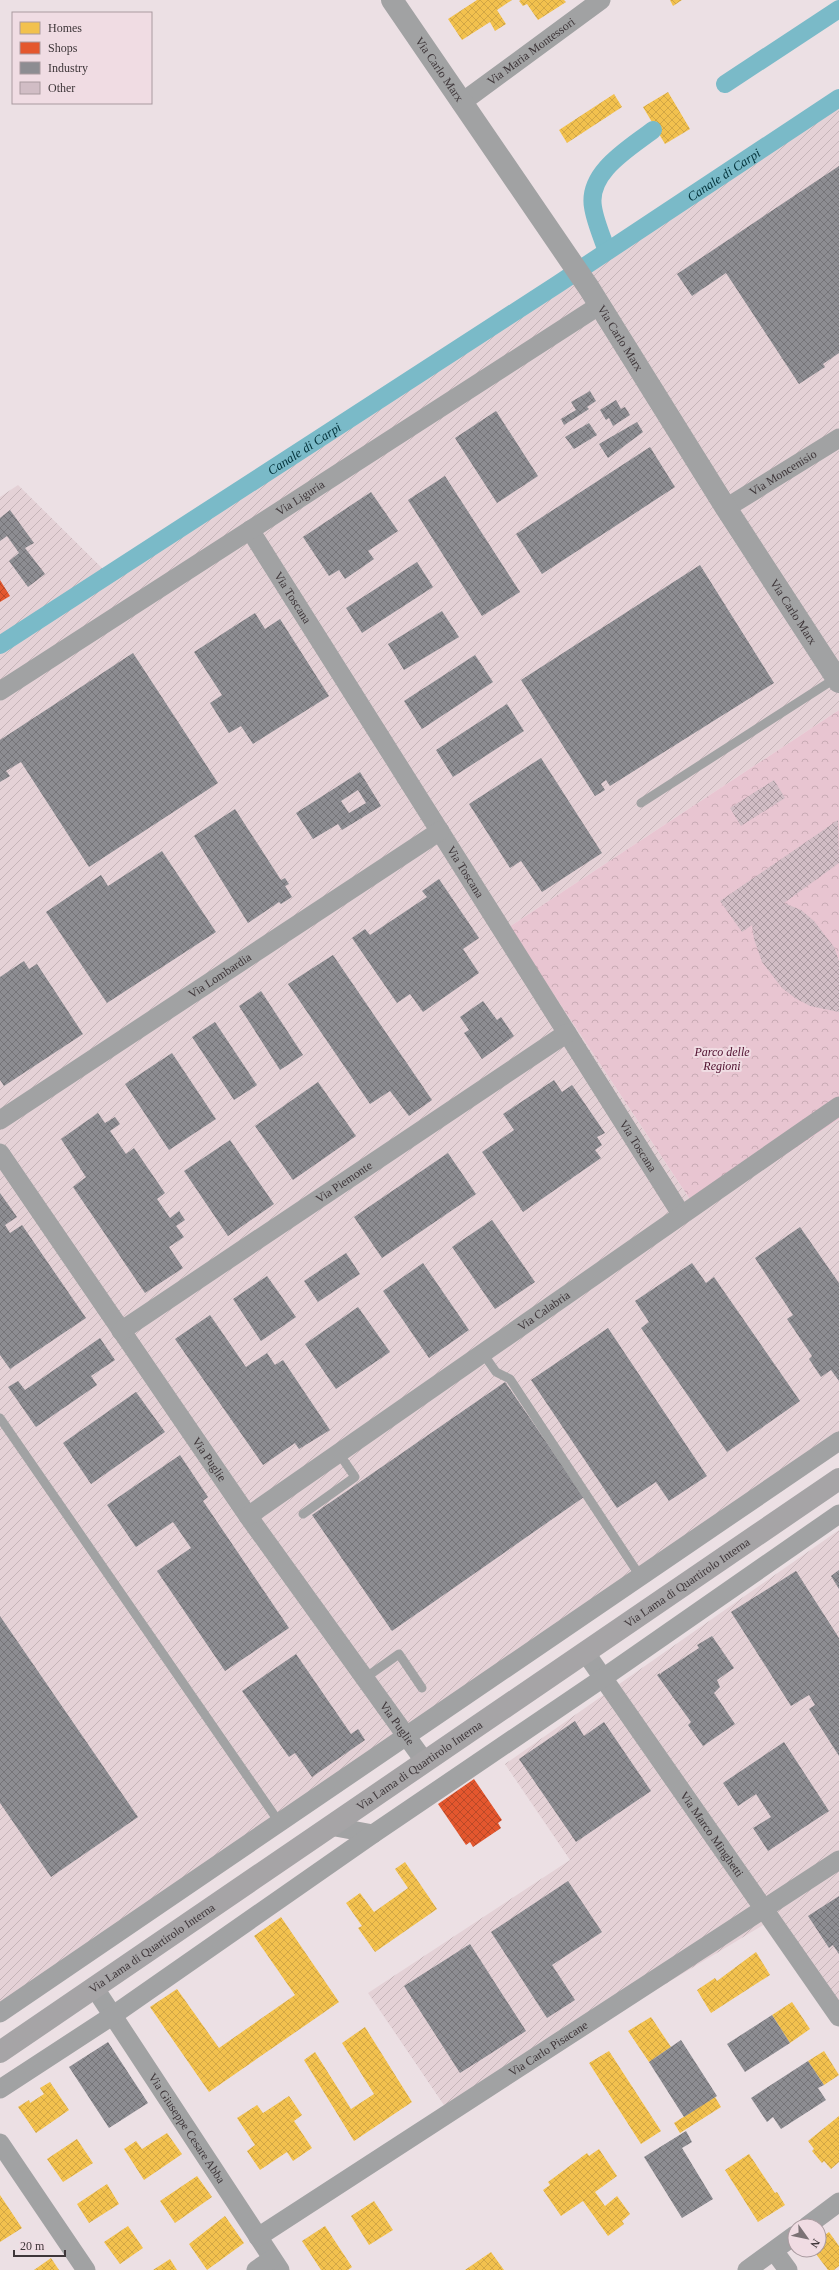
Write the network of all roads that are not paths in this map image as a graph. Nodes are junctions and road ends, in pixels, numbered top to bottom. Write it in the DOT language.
graph roads {
  1 [pos="392,0"];
  2 [pos="601,0"];
  3 [pos="461,104"];
  4 [pos="595,296"];
  5 [pos="839,438"];
  6 [pos="726,508"];
  7 [pos="250,530"];
  8 [pos="838,680"];
  9 [pos="0,690"];
  10 [pos="641,803"];
  11 [pos="440,831"];
  12 [pos="567,1033"];
  13 [pos="839,1106"];
  14 [pos="0,1120"];
  15 [pos="0,1153"];
  16 [pos="681,1214"];
  17 [pos="121,1331"];
  18 [pos="482,1352"];
  19 [pos="0,1418"];
  20 [pos="839,1440"];
  21 [pos="338,1452"];
  22 [pos="839,1479"];
  23 [pos="303,1514"];
  24 [pos="839,1514"];
  25 [pos="248,1516"];
  26 [pos="640,1576"];
  27 [pos="585,1652"];
  28 [pos="365,1678"];
  29 [pos="602,1678"];
  30 [pos="422,1688"];
  31 [pos="406,1734"];
  32 [pos="425,1762"];
  33 [pos="279,1822"];
  34 [pos="330,1826"];
  35 [pos="373,1834"];
  36 [pos="839,1860"];
  37 [pos="763,1909"];
  38 [pos="94,1987"];
  39 [pos="0,2013"];
  40 [pos="112,2016"];
  41 [pos="839,2017"];
  42 [pos="0,2052"];
  43 [pos="0,2089"];
  44 [pos="0,2143"];
  45 [pos="839,2202"];
  46 [pos="818,2218"];
  47 [pos="258,2237"];
  48 [pos="787,2241"];
  49 [pos="774,2251"];
  50 [pos="276,2264"];
  51 [pos="86,2270"];
  52 [pos="256,2270"];
  53 [pos="747,2270"];
  54 [pos="788,2270"];
  1 -- 3 [label="street, Via Carlo Marx"];
  2 -- 3 [label="street, Via Maria Montessori"];
  3 -- 4 [label="street, Via Carlo Marx"];
  4 -- 6 [label="street, Via Carlo Marx"];
  4 -- 7 [label="street, Via Liguria"];
  5 -- 6 [label="street, Via Moncenisio"];
  6 -- 8 [label="street, Via Carlo Marx"];
  7 -- 9 [label="street, Via Liguria"];
  7 -- 11 [label="street, Via Toscana"];
  8 -- 10 [label="lane"];
  11 -- 12 [label="street, Via Toscana"];
  11 -- 14 [label="street, Via Lombardia"];
  12 -- 16 [label="street, Via Toscana"];
  12 -- 17 [label="street, Via Piemonte"];
  13 -- 16 [label="street, Via Calabria"];
  15 -- 17 [label="street, Via Puglie"];
  16 -- 18 [label="street, Via Calabria"];
  17 -- 25 [label="street, Via Puglie"];
  18 -- 21 [label="street, Via Calabria"];
  18 -- 26 [label="lane"];
  19 -- 33 [label="lane"];
  20 -- 26 [label="street"];
  21 -- 23 [label="lane"];
  21 -- 25 [label="street, Via Calabria"];
  22 -- 27 [label="main road, Via Lama di Quartirolo Interna"];
  24 -- 29 [label="street"];
  25 -- 28 [label="street, Via Puglie"];
  26 -- 31 [label="street"];
  27 -- 29 [label="street, Via Marco Minghetti"];
  27 -- 32 [label="main road, Via Lama di Quartirolo Interna"];
  28 -- 30 [label="lane"];
  28 -- 31 [label="street, Via Puglie"];
  29 -- 35 [label="street"];
  29 -- 37 [label="street, Via Marco Minghetti"];
  31 -- 32 [label="street, Via Puglie"];
  31 -- 33 [label="street"];
  32 -- 34 [label="main road, Via Lama di Quartirolo Interna"];
  33 -- 39 [label="street"];
  34 -- 35 [label="street"];
  34 -- 38 [label="main road, Via Lama di Quartirolo Interna"];
  35 -- 40 [label="street"];
  36 -- 37 [label="street, Via Carlo Pisacane"];
  37 -- 41 [label="street, Via Marco Minghetti"];
  37 -- 47 [label="street, Via Carlo Pisacane"];
  38 -- 40 [label="street, Via Giuseppe Cesare Abba"];
  38 -- 42 [label="main road, Via Lama di Quartirolo Interna"];
  40 -- 43 [label="street"];
  40 -- 47 [label="street, Via Giuseppe Cesare Abba"];
  44 -- 51 [label="street"];
  45 -- 46 [label="street"];
  47 -- 50 [label="street, Via Giuseppe Cesare Abba"];
  48 -- 49 [label="street"];
  49 -- 53 [label="street"];
  49 -- 54 [label="street"];
  50 -- 52 [label="street"];
}
